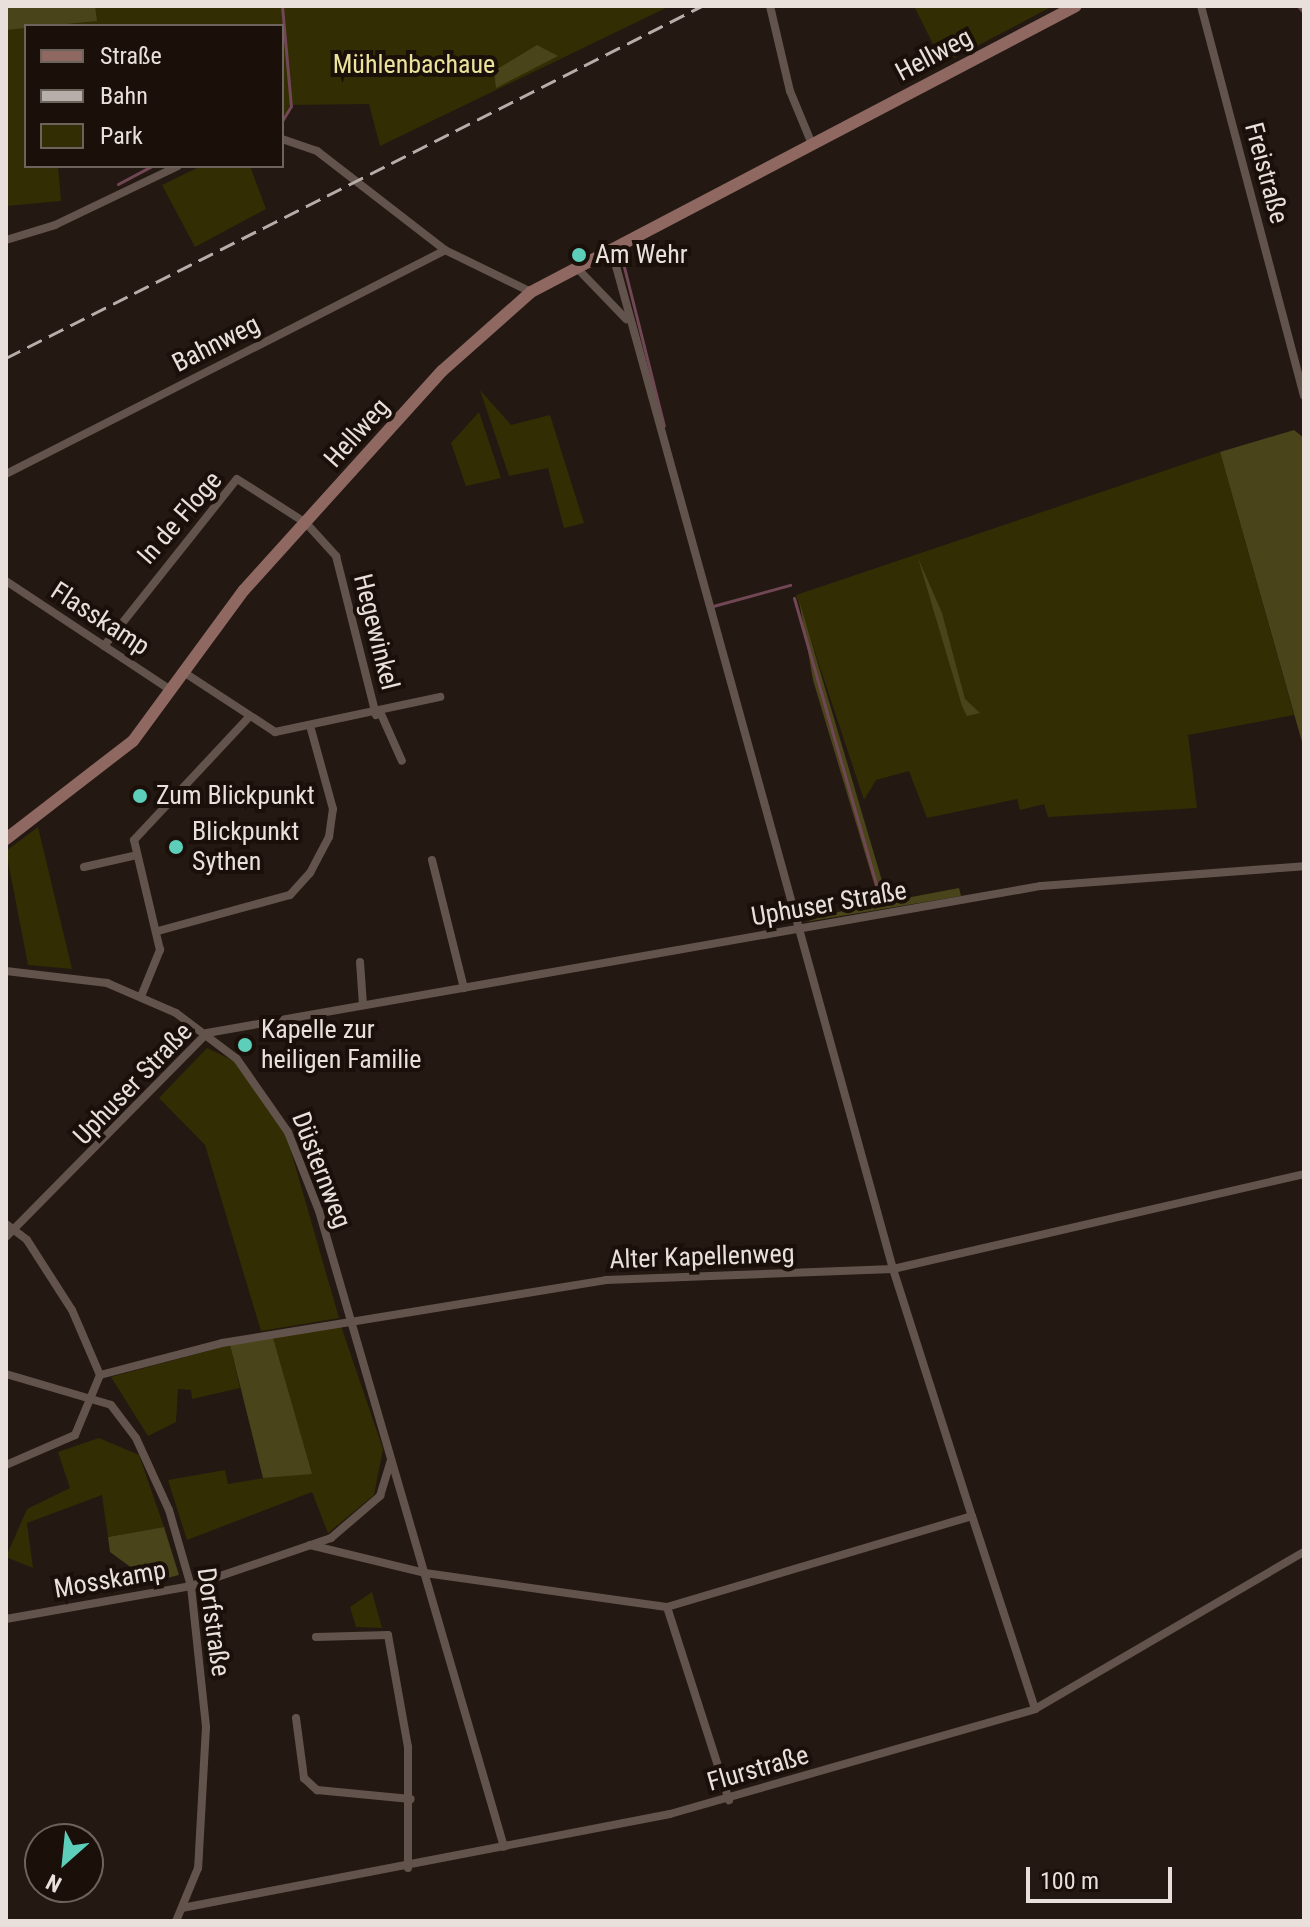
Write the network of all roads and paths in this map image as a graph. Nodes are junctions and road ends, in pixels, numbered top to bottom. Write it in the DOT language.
graph roads {
  1 [pos="770,6"];
  2 [pos="1076,6"];
  3 [pos="1201,6"];
  4 [pos="284,140"];
  5 [pos="812,144"];
  6 [pos="174,168"];
  7 [pos="6,240"];
  8 [pos="611,247"];
  9 [pos="445,250"];
  10 [pos="575,266"];
  11 [pos="531,292"];
  12 [pos="627,319"];
  13 [pos="1304,396"];
  14 [pos="6,474"];
  15 [pos="306,523"];
  16 [pos="10,584"];
  17 [pos="6,597"];
  18 [pos="104,646"];
  19 [pos="185,673"];
  20 [pos="172,691"];
  21 [pos="440,697"];
  22 [pos="379,714"];
  23 [pos="248,718"];
  24 [pos="311,729"];
  25 [pos="402,761"];
  26 [pos="6,839"];
  27 [pos="137,855"];
  28 [pos="432,860"];
  29 [pos="1304,866"];
  30 [pos="84,867"];
  31 [pos="799,929"];
  32 [pos="158,931"];
  33 [pos="360,962"];
  34 [pos="6,971"];
  35 [pos="464,988"];
  36 [pos="142,994"];
  37 [pos="363,1005"];
  38 [pos="207,1033"];
  39 [pos="1304,1174"];
  40 [pos="6,1224"];
  41 [pos="14,1231"];
  42 [pos="6,1237"];
  43 [pos="893,1269"];
  44 [pos="350,1322"];
  45 [pos="6,1374"];
  46 [pos="100,1375"];
  47 [pos="97,1396"];
  48 [pos="391,1459"];
  49 [pos="6,1465"];
  50 [pos="972,1516"];
  51 [pos="310,1545"];
  52 [pos="1304,1552"];
  53 [pos="425,1573"];
  54 [pos="191,1586"];
  55 [pos="667,1607"];
  56 [pos="6,1619"];
  57 [pos="316,1637"];
  58 [pos="1035,1709"];
  59 [pos="296,1718"];
  60 [pos="411,1799"];
  61 [pos="729,1800"];
  62 [pos="504,1847"];
  63 [pos="408,1868"];
  64 [pos="182,1908"];
  65 [pos="176,1921"];
  1 -- 5 [label="street"];
  2 -- 5 [label="street, Hellweg"];
  3 -- 13 [label="street, Freistraße"];
  4 -- 9 [label="street"];
  5 -- 8 [label="street, Hellweg"];
  6 -- 7 [label="street"];
  8 -- 10 [label="street, Hellweg"];
  8 -- 12 [label="street"];
  9 -- 11 [label="street"];
  9 -- 14 [label="street, Bahnweg"];
  10 -- 11 [label="street, Hellweg"];
  10 -- 12 [label="street"];
  11 -- 15 [label="street, Hellweg"];
  12 -- 31 [label="street"];
  15 -- 18 [label="street, In de Floge"];
  15 -- 19 [label="street, Hellweg"];
  15 -- 22 [label="street, Hegewinkel"];
  16 -- 17 [label="street"];
  16 -- 18 [label="street, Flasskamp"];
  18 -- 20 [label="street, Flasskamp"];
  19 -- 20 [label="street, Hellweg"];
  19 -- 23 [label="street"];
  20 -- 26 [label="street, Hellweg"];
  21 -- 22 [label="street"];
  22 -- 24 [label="street"];
  22 -- 25 [label="street, Hegewinkel"];
  23 -- 24 [label="street"];
  23 -- 27 [label="street"];
  24 -- 32 [label="street"];
  27 -- 30 [label="street"];
  27 -- 32 [label="street"];
  28 -- 35 [label="street"];
  29 -- 31 [label="street, Uphuser Straße"];
  31 -- 35 [label="street, Uphuser Straße"];
  31 -- 43 [label="street"];
  32 -- 36 [label="street"];
  33 -- 37 [label="street"];
  34 -- 36 [label="street, Düsternweg"];
  35 -- 37 [label="street, Uphuser Straße"];
  36 -- 38 [label="street, Düsternweg"];
  37 -- 38 [label="street, Uphuser Straße"];
  38 -- 41 [label="street, Uphuser Straße"];
  38 -- 44 [label="street, Düsternweg"];
  39 -- 43 [label="street, Alter Kapellenweg"];
  40 -- 41 [label="street"];
  41 -- 42 [label="street, Uphuser Straße"];
  41 -- 46 [label="street"];
  43 -- 44 [label="street, Alter Kapellenweg"];
  43 -- 50 [label="street"];
  44 -- 46 [label="street, Alter Kapellenweg"];
  44 -- 48 [label="street, Düsternweg"];
  45 -- 47 [label="street"];
  46 -- 47 [label="street"];
  47 -- 49 [label="street"];
  47 -- 54 [label="street, Dorfstraße"];
  48 -- 51 [label="street, Mosskamp"];
  48 -- 53 [label="street, Düsternweg"];
  50 -- 55 [label="street"];
  50 -- 58 [label="street"];
  51 -- 53 [label="street"];
  51 -- 54 [label="street, Mosskamp"];
  52 -- 58 [label="street, Flurstraße"];
  53 -- 55 [label="street"];
  53 -- 62 [label="street, Düsternweg"];
  54 -- 56 [label="street, Mosskamp"];
  54 -- 64 [label="street, Dorfstraße"];
  55 -- 61 [label="street"];
  57 -- 60 [label="street"];
  58 -- 61 [label="street, Flurstraße"];
  59 -- 60 [label="street"];
  60 -- 63 [label="street"];
  61 -- 62 [label="street, Flurstraße"];
  62 -- 63 [label="street, Flurstraße"];
  63 -- 64 [label="street, Flurstraße"];
  64 -- 65 [label="street, Dorfstraße"];
}
